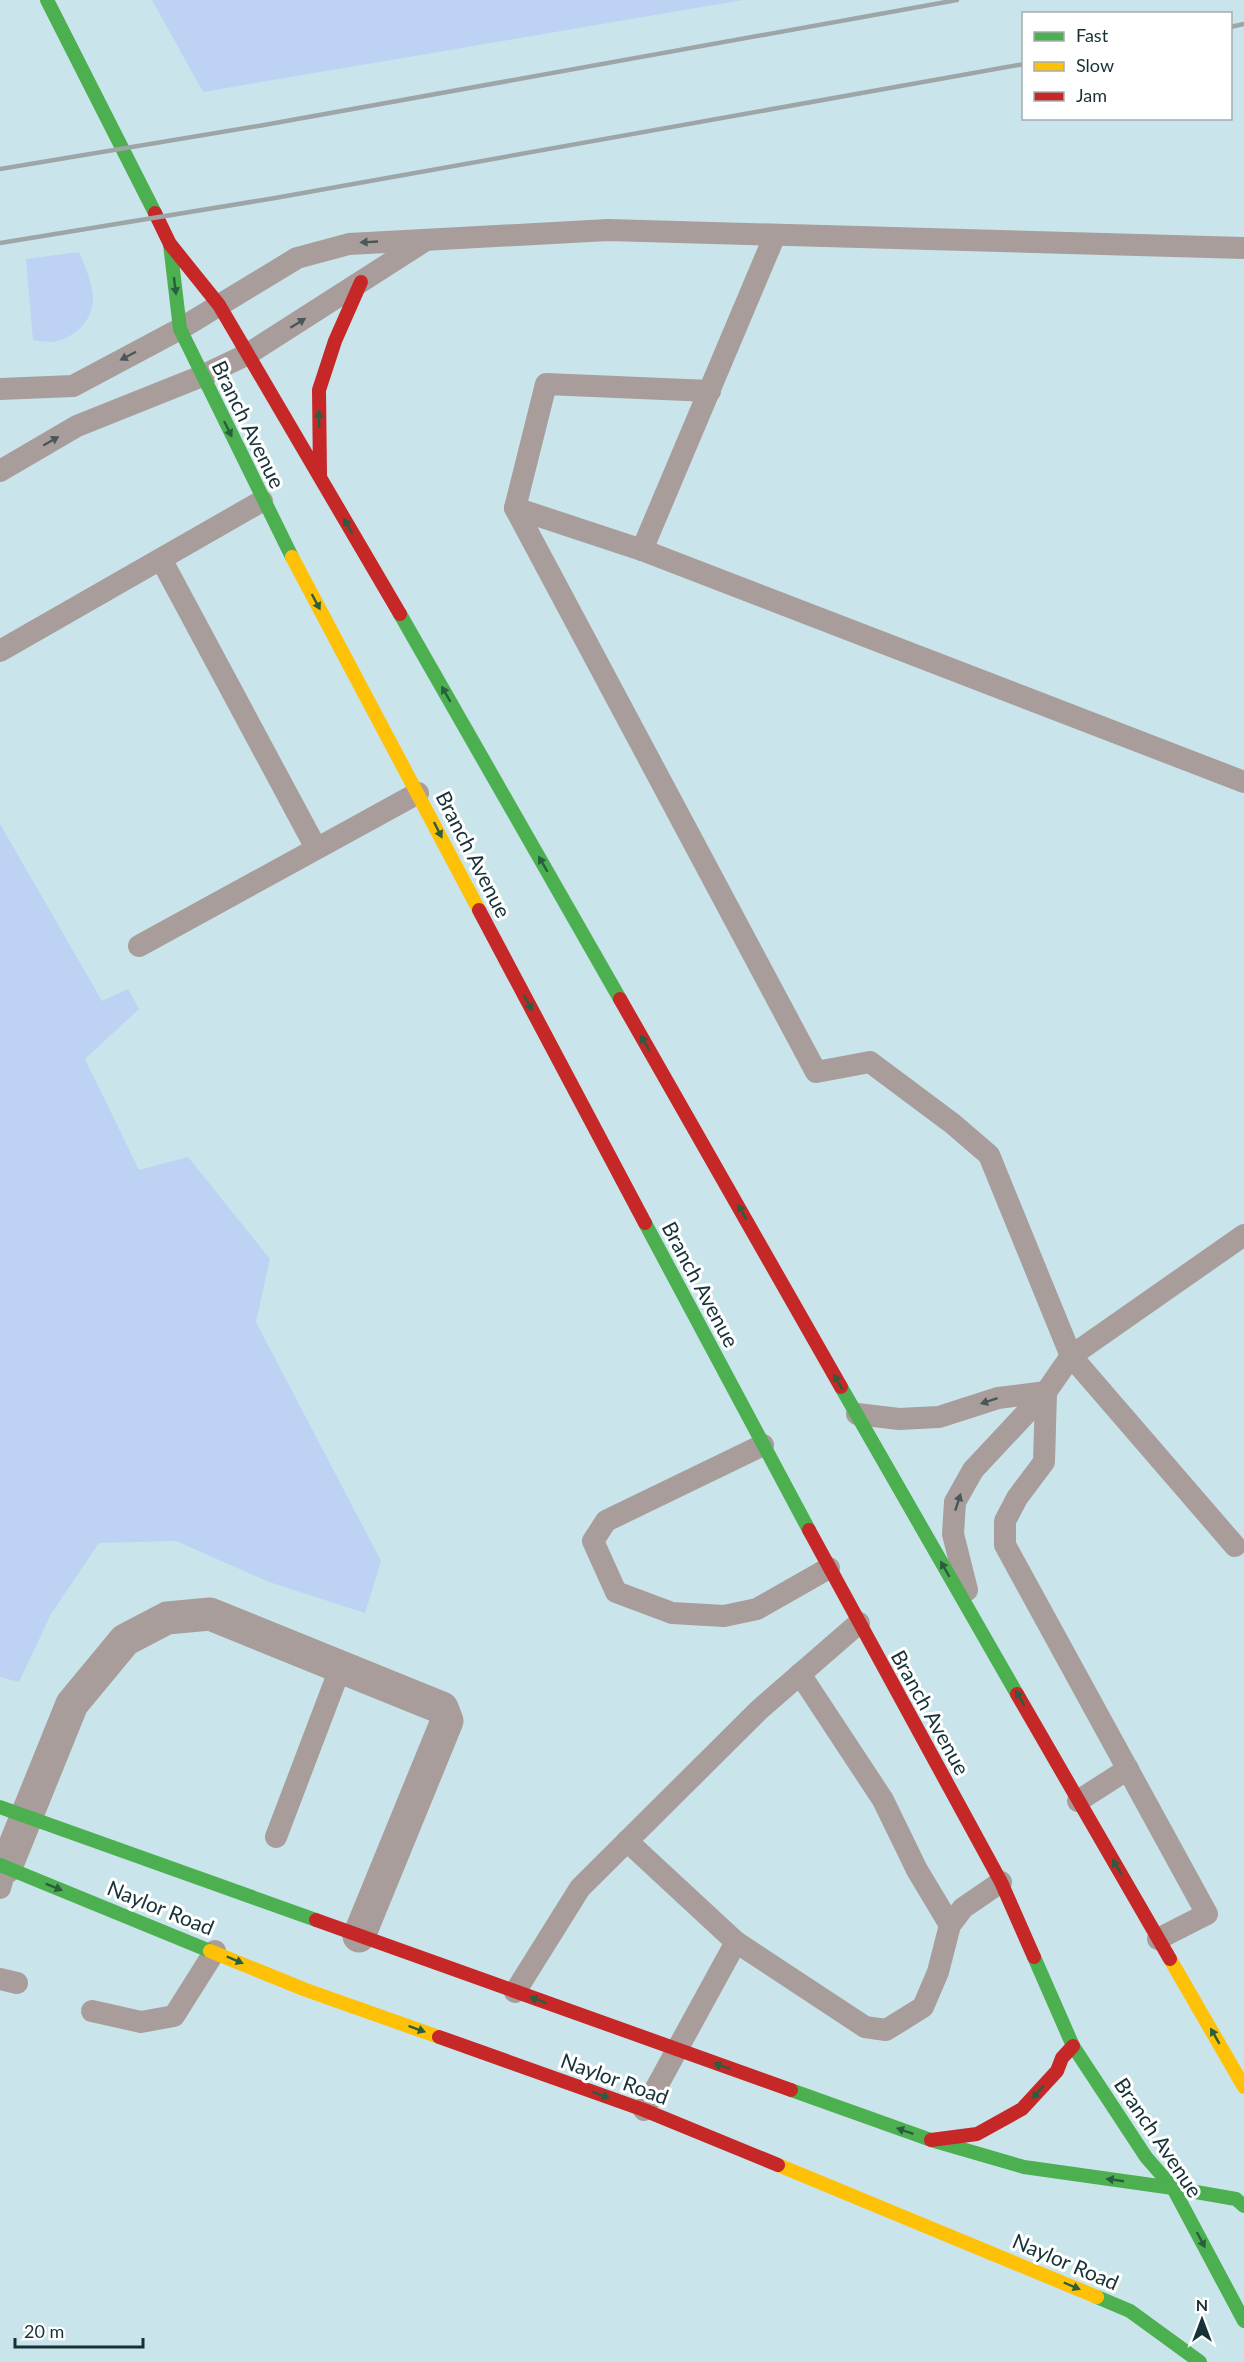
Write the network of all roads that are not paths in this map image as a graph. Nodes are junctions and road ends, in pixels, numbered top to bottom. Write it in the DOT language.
graph roads {
  1 [pos="47,0"];
  2 [pos="775,235"];
  3 [pos="427,239"];
  4 [pos="170,244"];
  5 [pos="1244,248"];
  6 [pos="361,282"];
  7 [pos="219,305"];
  8 [pos="180,328"];
  9 [pos="248,354"];
  10 [pos="202,376"];
  11 [pos="0,389"];
  12 [pos="710,391"];
  13 [pos="0,471"];
  14 [pos="320,477"];
  15 [pos="262,501"];
  16 [pos="514,508"];
  17 [pos="642,550"];
  18 [pos="161,559"];
  19 [pos="0,651"];
  20 [pos="1244,782"];
  21 [pos="418,792"];
  22 [pos="316,848"];
  23 [pos="139,945"];
  24 [pos="1244,1235"];
  25 [pos="1071,1356"];
  26 [pos="1046,1392"];
  27 [pos="857,1414"];
  28 [pos="763,1445"];
  29 [pos="1235,1546"];
  30 [pos="829,1568"];
  31 [pos="974,1620"];
  32 [pos="858,1623"];
  33 [pos="340,1666"];
  34 [pos="800,1674"];
  35 [pos="1128,1769"];
  36 [pos="1078,1801"];
  37 [pos="14,1812"];
  38 [pos="276,1837"];
  39 [pos="627,1841"];
  40 [pos="2,1874"];
  41 [pos="1001,1882"];
  42 [pos="950,1925"];
  43 [pos="359,1936"];
  44 [pos="1158,1939"];
  45 [pos="736,1942"];
  46 [pos="215,1952"];
  47 [pos="515,1992"];
  48 [pos="92,2011"];
  49 [pos="1073,2046"];
  50 [pos="676,2050"];
  51 [pos="1244,2087"];
  52 [pos="644,2110"];
  53 [pos="931,2140"];
  54 [pos="1173,2188"];
  55 [pos="1244,2206"];
  56 [pos="1244,2321"];
  57 [pos="1200,2362"];
  1 -- 4 [label="main road, Branch Avenue"];
  2 -- 3 [label="lane"];
  2 -- 5 [label="lane"];
  2 -- 12 [label="lane"];
  3 -- 6 [label="lane"];
  3 -- 7 [label="lane, one-way"];
  4 -- 7 [label="main road, Branch Avenue"];
  4 -- 8 [label="main road, Branch Avenue, one-way"];
  9 -- 6 [label="lane, one-way"];
  14 -- 6 [label="main road, one-way"];
  7 -- 8 [label="lane"];
  7 -- 9 [label="main road, Branch Avenue"];
  8 -- 10 [label="main road, Branch Avenue"];
  8 -- 11 [label="lane, one-way"];
  9 -- 10 [label="lane"];
  9 -- 14 [label="main road, Branch Avenue"];
  13 -- 10 [label="lane, one-way"];
  10 -- 15 [label="main road, Branch Avenue, one-way"];
  12 -- 16 [label="lane"];
  12 -- 17 [label="lane"];
  27 -- 14 [label="main road, Branch Avenue, one-way"];
  15 -- 18 [label="lane"];
  15 -- 21 [label="main road, Branch Avenue, one-way"];
  16 -- 17 [label="lane"];
  16 -- 25 [label="lane"];
  17 -- 20 [label="lane"];
  18 -- 19 [label="lane"];
  18 -- 22 [label="lane"];
  21 -- 22 [label="lane"];
  21 -- 28 [label="main road, Branch Avenue, one-way"];
  22 -- 23 [label="lane"];
  24 -- 25 [label="lane"];
  25 -- 26 [label="lane"];
  25 -- 29 [label="lane"];
  26 -- 27 [label="lane, one-way"];
  31 -- 26 [label="lane, one-way"];
  26 -- 35 [label="lane"];
  31 -- 27 [label="main road, Branch Avenue, one-way"];
  28 -- 30 [label="main road, Branch Avenue"];
  28 -- 30 [label="lane"];
  30 -- 32 [label="main road, Branch Avenue"];
  36 -- 31 [label="main road, Branch Avenue, one-way"];
  32 -- 34 [label="lane"];
  32 -- 41 [label="main road, Branch Avenue"];
  33 -- 37 [label="street"];
  33 -- 38 [label="lane"];
  33 -- 43 [label="street"];
  34 -- 39 [label="lane"];
  34 -- 42 [label="lane"];
  35 -- 36 [label="lane"];
  35 -- 44 [label="lane"];
  44 -- 36 [label="main road, Branch Avenue, one-way"];
  37 -- 40 [label="street"];
  37 -- 43 [label="main road, Naylor Road"];
  39 -- 45 [label="lane"];
  39 -- 47 [label="lane"];
  40 -- 46 [label="main road, Naylor Road, one-way"];
  41 -- 42 [label="lane"];
  41 -- 49 [label="main road, Branch Avenue"];
  42 -- 45 [label="lane"];
  43 -- 47 [label="main road, Naylor Road"];
  51 -- 44 [label="main road, Branch Avenue, one-way"];
  45 -- 50 [label="lane"];
  46 -- 48 [label="lane"];
  46 -- 52 [label="main road, Naylor Road, one-way"];
  50 -- 47 [label="main road, Naylor Road, one-way"];
  49 -- 53 [label="main road, one-way"];
  49 -- 54 [label="main road, Branch Avenue"];
  50 -- 52 [label="lane"];
  53 -- 50 [label="main road, Naylor Road, one-way"];
  52 -- 57 [label="main road, Naylor Road, one-way"];
  54 -- 53 [label="main road, Naylor Road, one-way"];
  54 -- 55 [label="main road, Naylor Road"];
  54 -- 56 [label="main road, Branch Avenue, one-way"];
}
